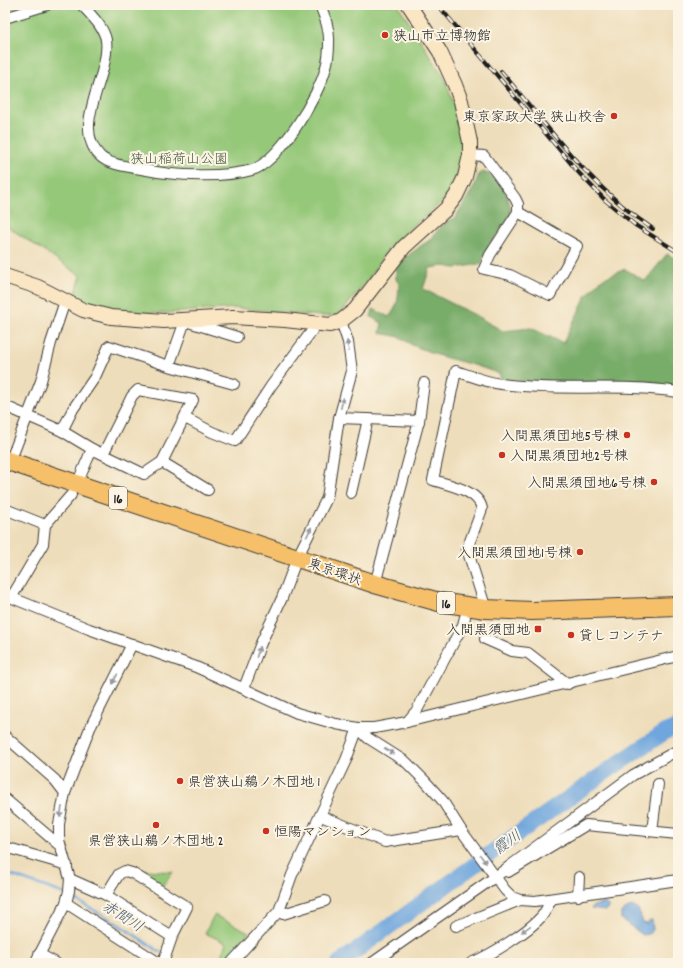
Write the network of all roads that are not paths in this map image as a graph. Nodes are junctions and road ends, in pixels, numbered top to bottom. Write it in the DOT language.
graph roads {
  1 [pos="47,5"];
  2 [pos="82,5"];
  3 [pos="320,5"];
  4 [pos="409,5"];
  5 [pos="5,18"];
  6 [pos="470,155"];
  7 [pos="518,212"];
  8 [pos="5,276"];
  9 [pos="65,301"];
  10 [pos="185,321"];
  11 [pos="341,321"];
  12 [pos="317,324"];
  13 [pos="237,337"];
  14 [pos="170,366"];
  15 [pos="424,383"];
  16 [pos="234,384"];
  17 [pos="678,392"];
  18 [pos="5,406"];
  19 [pos="29,416"];
  20 [pos="185,418"];
  21 [pos="339,418"];
  22 [pos="368,419"];
  23 [pos="419,422"];
  24 [pos="62,431"];
  25 [pos="92,449"];
  26 [pos="103,454"];
  27 [pos="162,462"];
  28 [pos="7,464"];
  29 [pos="74,489"];
  30 [pos="208,490"];
  31 [pos="351,494"];
  32 [pos="5,509"];
  33 [pos="45,525"];
  34 [pos="295,563"];
  35 [pos="375,584"];
  36 [pos="8,597"];
  37 [pos="678,606"];
  38 [pos="486,609"];
  39 [pos="465,617"];
  40 [pos="678,619"];
  41 [pos="485,639"];
  42 [pos="132,644"];
  43 [pos="678,656"];
  44 [pos="568,684"];
  45 [pos="244,688"];
  46 [pos="408,722"];
  47 [pos="358,728"];
  48 [pos="5,736"];
  49 [pos="678,750"];
  50 [pos="658,784"];
  51 [pos="65,792"];
  52 [pos="5,799"];
  53 [pos="320,816"];
  54 [pos="461,830"];
  55 [pos="652,831"];
  56 [pos="678,834"];
  57 [pos="59,845"];
  58 [pos="5,848"];
  59 [pos="66,865"];
  60 [pos="495,877"];
  61 [pos="579,877"];
  62 [pos="70,879"];
  63 [pos="678,880"];
  64 [pos="106,895"];
  65 [pos="578,896"];
  66 [pos="520,900"];
  67 [pos="551,900"];
  68 [pos="326,901"];
  69 [pos="66,903"];
  70 [pos="279,911"];
  71 [pos="456,926"];
  72 [pos="172,937"];
  73 [pos="37,959"];
  74 [pos="236,962"];
  75 [pos="56,963"];
  76 [pos="159,963"];
  77 [pos="163,963"];
  78 [pos="372,963"];
  79 [pos="471,963"];
  1 -- 5 [label="street"];
  2 -- 3 [label="street"];
  4 -- 6 [label="street"];
  6 -- 7 [label="street"];
  6 -- 11 [label="street"];
  7 -- 7 [label="street"];
  8 -- 9 [label="street"];
  9 -- 10 [label="street"];
  9 -- 19 [label="street"];
  10 -- 12 [label="street"];
  10 -- 13 [label="street"];
  10 -- 14 [label="street"];
  11 -- 12 [label="street"];
  21 -- 11 [label="street, one-way"];
  12 -- 20 [label="street"];
  14 -- 16 [label="street"];
  14 -- 24 [label="street"];
  15 -- 23 [label="street"];
  17 -- 38 [label="street"];
  18 -- 19 [label="street"];
  19 -- 24 [label="street"];
  19 -- 28 [label="street"];
  20 -- 26 [label="street"];
  20 -- 27 [label="street"];
  21 -- 22 [label="street"];
  34 -- 21 [label="street, one-way"];
  22 -- 23 [label="street"];
  22 -- 31 [label="street"];
  23 -- 35 [label="street"];
  24 -- 25 [label="street"];
  25 -- 26 [label="street"];
  25 -- 29 [label="street"];
  26 -- 27 [label="street"];
  27 -- 30 [label="street"];
  28 -- 29 [label="highway, 東京環状 / 16"];
  29 -- 33 [label="street"];
  29 -- 34 [label="highway, 東京環状 / 16"];
  32 -- 33 [label="street"];
  33 -- 36 [label="street"];
  34 -- 35 [label="highway, 東京環状 / 16"];
  34 -- 39 [label="highway, 東京環状 / 16"];
  45 -- 34 [label="street, one-way"];
  35 -- 38 [label="highway, 東京環状 / 16"];
  36 -- 42 [label="street"];
  37 -- 38 [label="highway, 東京環状 / 16"];
  39 -- 40 [label="highway, 東京環状 / 16"];
  39 -- 46 [label="street"];
  41 -- 44 [label="street"];
  42 -- 45 [label="street"];
  42 -- 51 [label="street, one-way"];
  43 -- 44 [label="street"];
  44 -- 46 [label="street"];
  45 -- 47 [label="street"];
  46 -- 47 [label="street"];
  47 -- 53 [label="street"];
  47 -- 54 [label="street, one-way"];
  48 -- 51 [label="street"];
  49 -- 60 [label="street"];
  50 -- 55 [label="street"];
  51 -- 57 [label="street, one-way"];
  52 -- 57 [label="street"];
  53 -- 54 [label="street"];
  53 -- 70 [label="street"];
  54 -- 60 [label="street, one-way"];
  55 -- 56 [label="street"];
  55 -- 60 [label="street"];
  57 -- 59 [label="street"];
  58 -- 59 [label="street"];
  59 -- 62 [label="street"];
  60 -- 66 [label="street"];
  60 -- 78 [label="street"];
  61 -- 65 [label="street"];
  62 -- 64 [label="street"];
  62 -- 69 [label="street"];
  63 -- 65 [label="street"];
  64 -- 72 [label="street"];
  64 -- 72 [label="street"];
  65 -- 67 [label="street"];
  66 -- 67 [label="street"];
  66 -- 71 [label="street"];
  67 -- 79 [label="street, one-way"];
  68 -- 70 [label="street"];
  69 -- 73 [label="street"];
  69 -- 76 [label="street"];
  70 -- 74 [label="street"];
  72 -- 77 [label="street"];
  73 -- 75 [label="street"];
}
